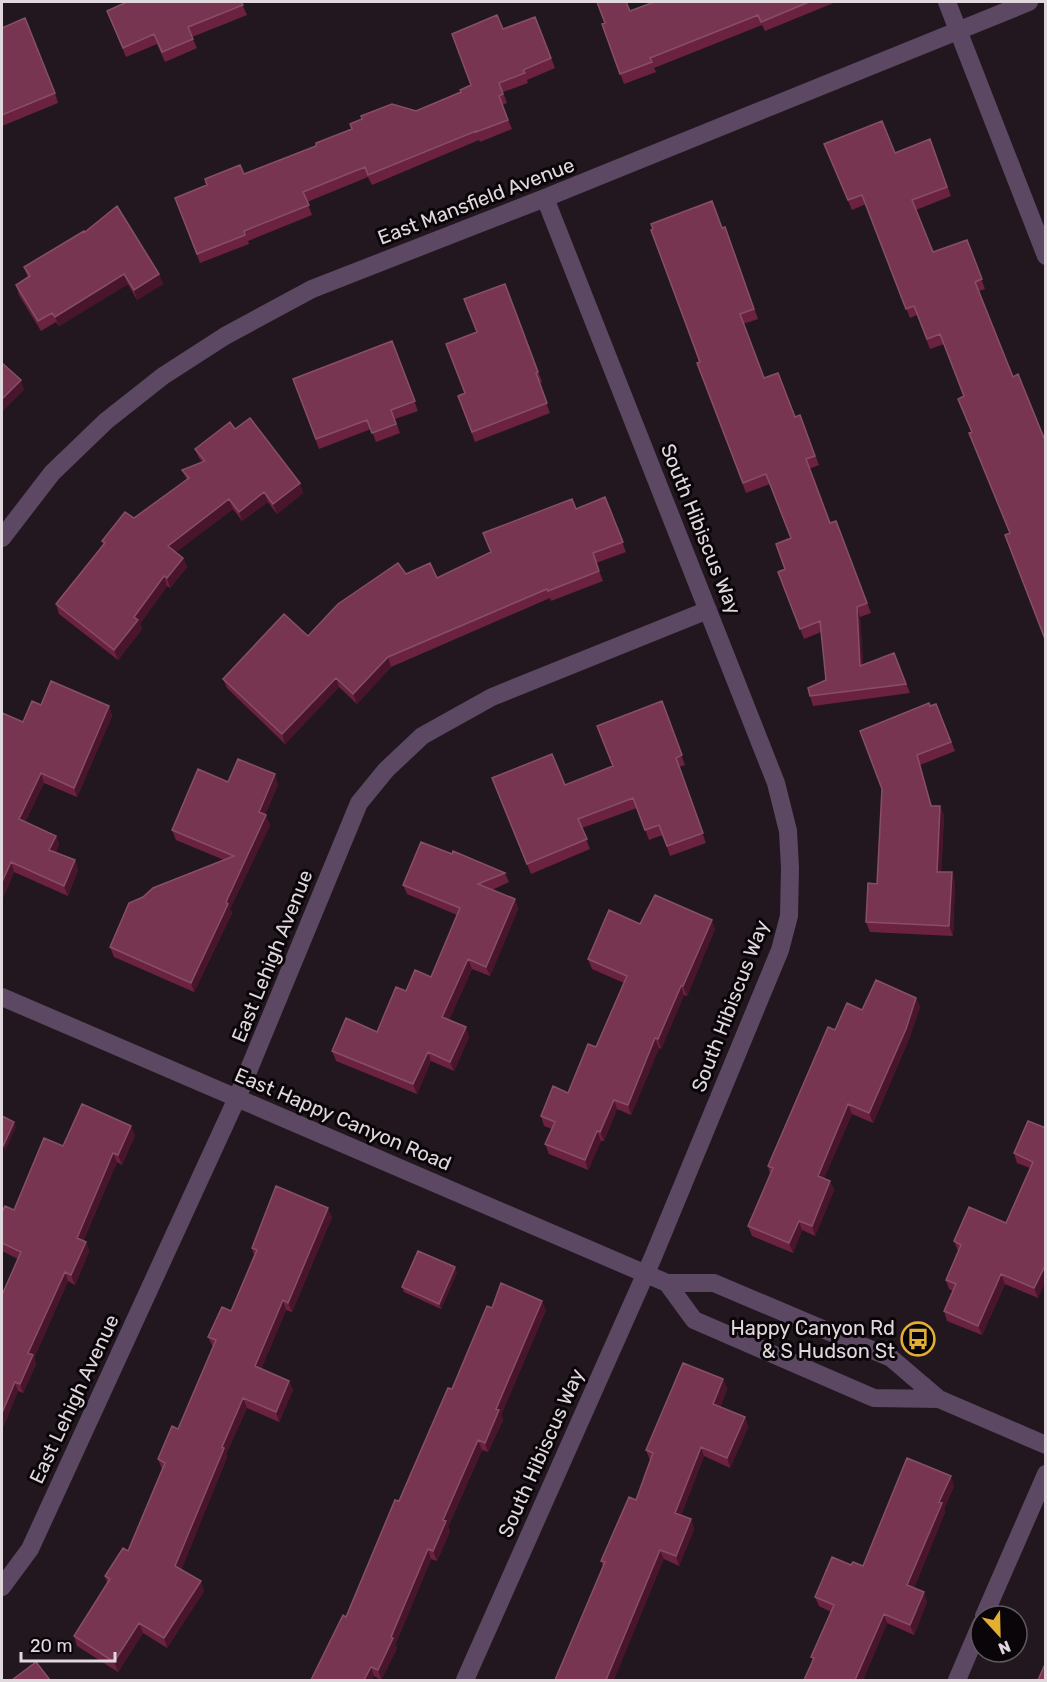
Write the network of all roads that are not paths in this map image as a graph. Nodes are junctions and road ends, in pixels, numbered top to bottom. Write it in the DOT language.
graph roads {
  1 [pos="947,2"];
  2 [pos="1029,2"];
  3 [pos="958,30"];
  4 [pos="546,198"];
  5 [pos="1046,256"];
  6 [pos="2,538"];
  7 [pos="708,610"];
  8 [pos="2,997"];
  9 [pos="237,1098"];
  10 [pos="645,1274"];
  11 [pos="667,1283"];
  12 [pos="939,1399"];
  13 [pos="1046,1445"];
  14 [pos="1046,1474"];
  15 [pos="2,1587"];
  16 [pos="989,1604"];
  17 [pos="969,1652"];
  18 [pos="465,1680"];
  19 [pos="957,1680"];
  1 -- 3 [label="street"];
  2 -- 3 [label="street, East Mansfield Avenue"];
  3 -- 4 [label="street, East Mansfield Avenue"];
  3 -- 5 [label="street"];
  4 -- 6 [label="street, East Mansfield Avenue"];
  4 -- 7 [label="street, South Hibiscus Way"];
  7 -- 9 [label="street, East Lehigh Avenue"];
  7 -- 10 [label="street, South Hibiscus Way"];
  8 -- 9 [label="street, East Happy Canyon Road"];
  9 -- 10 [label="street, East Happy Canyon Road"];
  9 -- 15 [label="street, East Lehigh Avenue"];
  10 -- 11 [label="street, East Happy Canyon Road"];
  10 -- 18 [label="street, South Hibiscus Way"];
  11 -- 12 [label="street, East Happy Canyon Road"];
  11 -- 12 [label="street, East Happy Canyon Road"];
  12 -- 13 [label="street, East Happy Canyon Road"];
  14 -- 16 [label="street"];
  17 -- 19 [label="street"];
}
